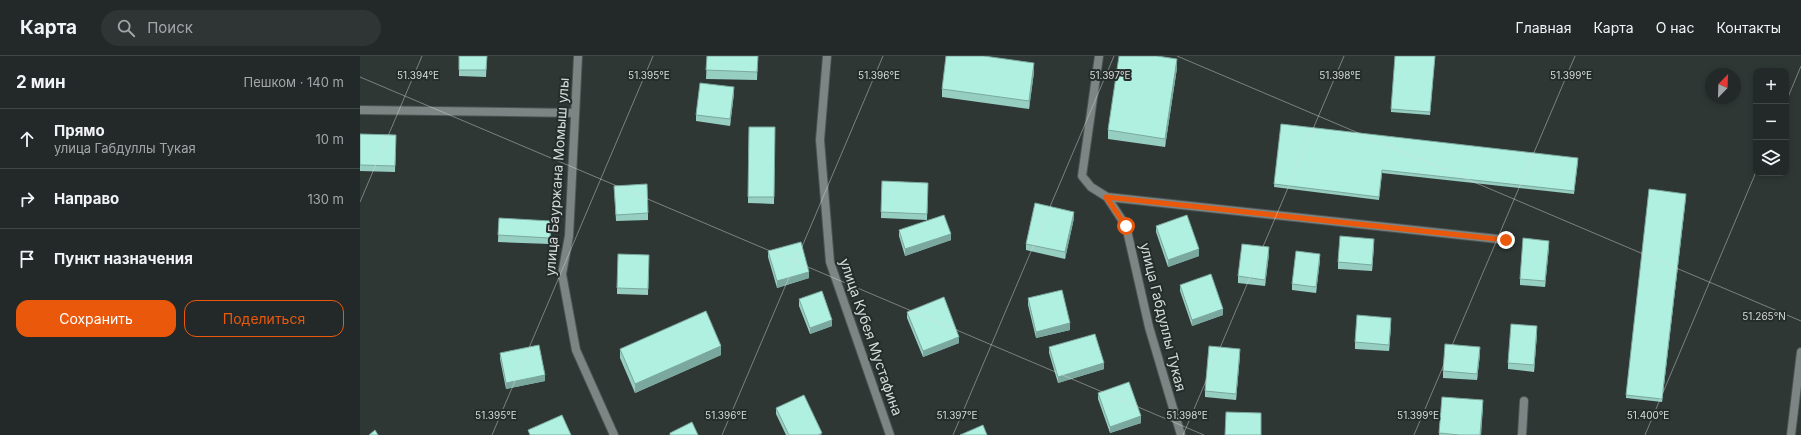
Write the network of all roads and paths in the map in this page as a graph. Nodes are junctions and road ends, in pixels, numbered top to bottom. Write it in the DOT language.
graph roads {
  1 [pos="578,56"];
  2 [pos="827,56"];
  3 [pos="1099,56"];
  4 [pos="360,110"];
  5 [pos="574,113"];
  6 [pos="1106,197"];
  7 [pos="1506,240"];
  8 [pos="1801,352"];
  9 [pos="1524,401"];
  10 [pos="614,435"];
  11 [pos="890,435"];
  12 [pos="1181,435"];
  13 [pos="1522,435"];
  14 [pos="1791,435"];
  1 -- 5 [label="street, улица Бауржана Момыш улы"];
  2 -- 11 [label="street, улица Кубея Мустафина"];
  3 -- 6 [label="street, улица Габдуллы Тукая"];
  4 -- 5 [label="street"];
  5 -- 10 [label="street, улица Бауржана Момыш улы"];
  6 -- 7 [label="street"];
  6 -- 12 [label="street, улица Габдуллы Тукая"];
  8 -- 14 [label="street"];
  9 -- 13 [label="street"];
}
